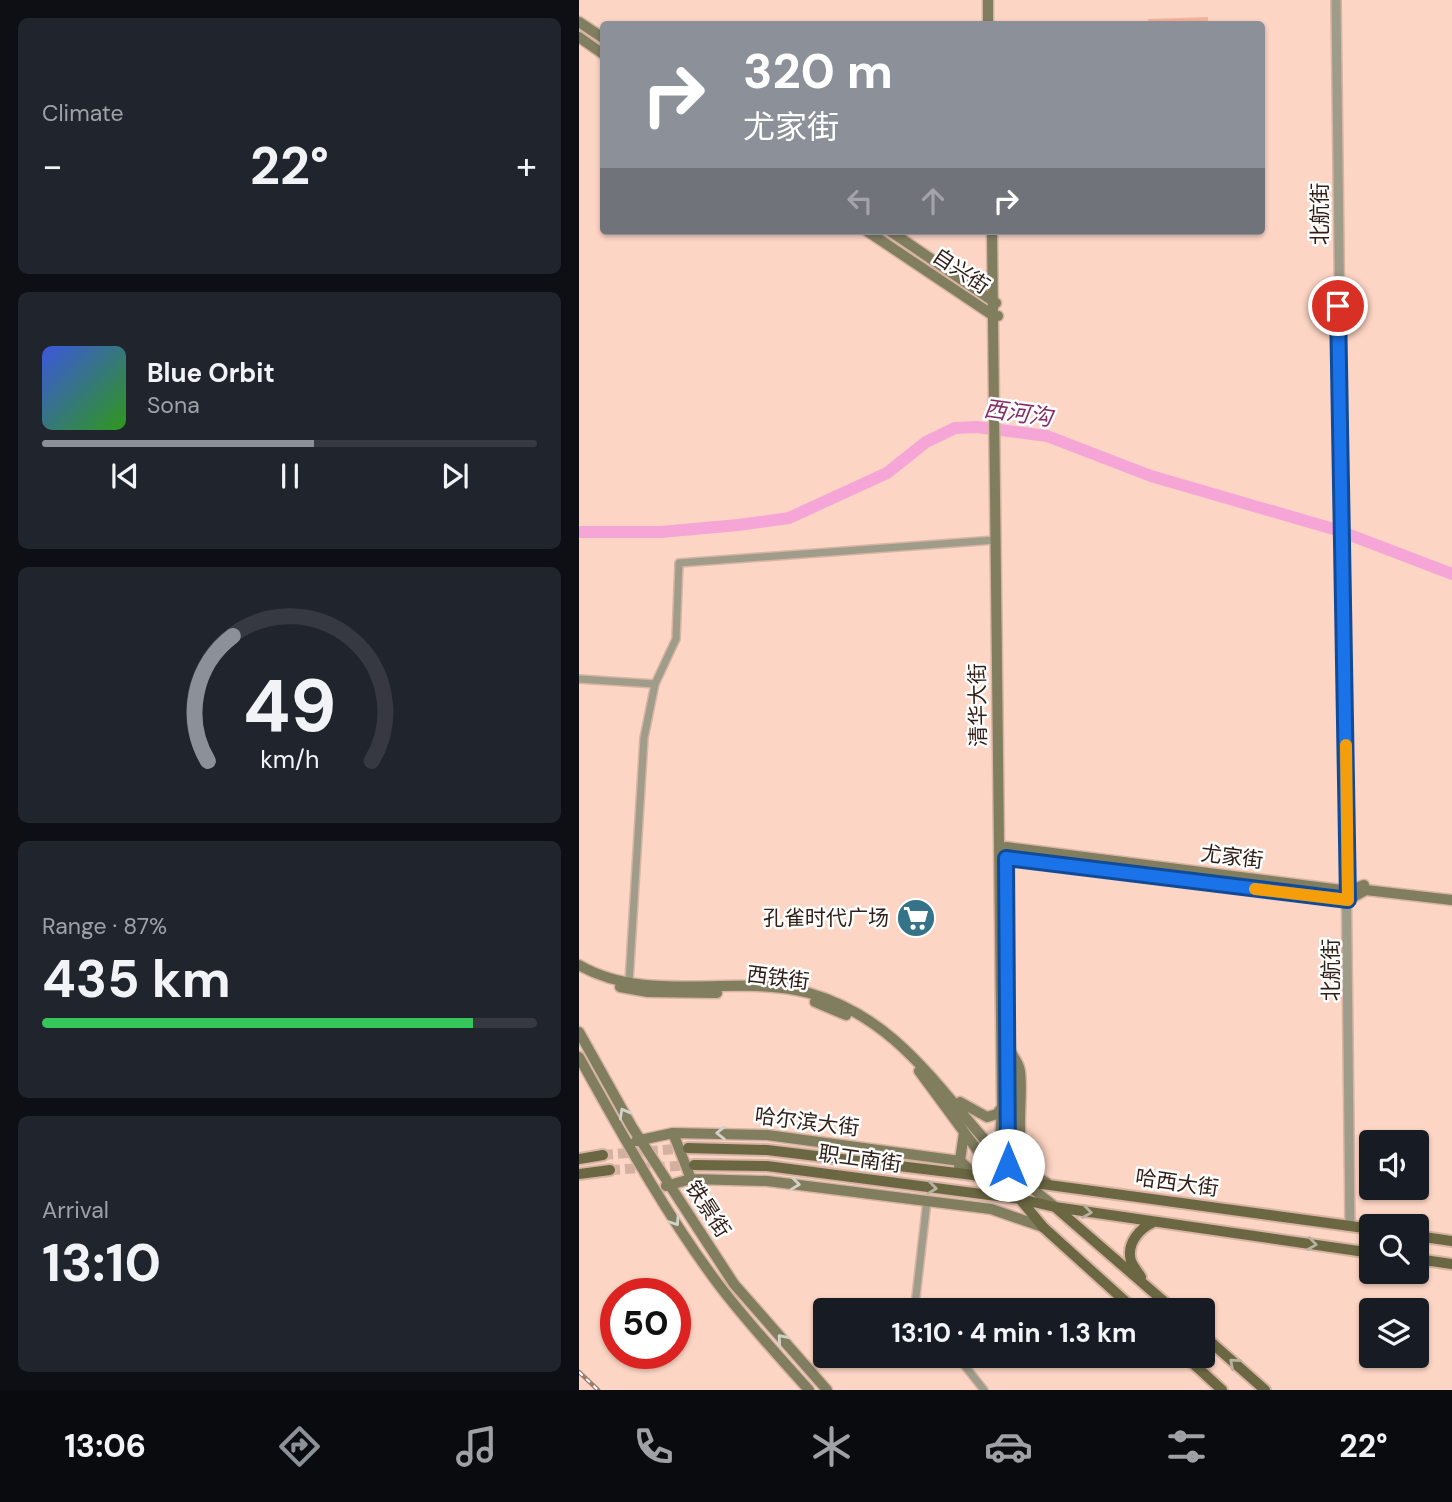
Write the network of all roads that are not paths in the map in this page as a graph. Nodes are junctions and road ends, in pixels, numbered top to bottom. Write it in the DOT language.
graph roads {
  1 [pos="988,0"];
  2 [pos="995,0"];
  3 [pos="1336,0"];
  4 [pos="988,21"];
  5 [pos="995,21"];
  6 [pos="579,22"];
  7 [pos="600,36"];
  8 [pos="579,37"];
  9 [pos="600,52"];
  10 [pos="873,235"];
  11 [pos="896,235"];
  12 [pos="992,235"];
  13 [pos="998,235"];
  14 [pos="997,303"];
  15 [pos="997,316"];
  16 [pos="997,490"];
  17 [pos="995,540"];
  18 [pos="579,679"];
  19 [pos="655,684"];
  20 [pos="1006,853"];
  21 [pos="1349,896"];
  22 [pos="1452,898"];
  23 [pos="579,965"];
  24 [pos="579,972"];
  25 [pos="629,982"];
  26 [pos="579,1032"];
  27 [pos="1008,1046"];
  28 [pos="579,1057"];
  29 [pos="943,1093"];
  30 [pos="1002,1107"];
  31 [pos="673,1133"];
  32 [pos="964,1133"];
  33 [pos="640,1140"];
  34 [pos="627,1142"];
  35 [pos="688,1148"];
  36 [pos="603,1155"];
  37 [pos="579,1158"];
  38 [pos="960,1161"];
  39 [pos="1005,1162"];
  40 [pos="694,1165"];
  41 [pos="610,1170"];
  42 [pos="579,1174"];
  43 [pos="959,1174"];
  44 [pos="977,1177"];
  45 [pos="998,1178"];
  46 [pos="690,1179"];
  47 [pos="1025,1182"];
  48 [pos="669,1185"];
  49 [pos="1054,1186"];
  50 [pos="655,1189"];
  51 [pos="1020,1199"];
  52 [pos="927,1201"];
  53 [pos="1055,1207"];
  54 [pos="1155,1222"];
  55 [pos="1350,1226"];
  56 [pos="1043,1227"];
  57 [pos="1359,1227"];
  58 [pos="1429,1238"];
  59 [pos="1452,1241"];
  60 [pos="1359,1251"];
  61 [pos="1429,1261"];
  62 [pos="1452,1264"];
  63 [pos="1146,1285"];
  64 [pos="916,1298"];
  65 [pos="1121,1298"];
  66 [pos="1160,1298"];
  67 [pos="1215,1346"];
  68 [pos="967,1368"];
  69 [pos="1198,1368"];
  70 [pos="809,1390"];
  71 [pos="827,1390"];
  72 [pos="984,1390"];
  73 [pos="1222,1390"];
  74 [pos="1265,1390"];
  1 -- 4 [label="main road"];
  2 -- 5 [label="main road"];
  3 -- 21 [label="street, 北航街"];
  6 -- 7 [label="main road"];
  8 -- 9 [label="main road"];
  10 -- 15 [label="main road, 自兴街"];
  11 -- 14 [label="main road, 自兴街"];
  12 -- 14 [label="main road, 清华大街"];
  13 -- 14 [label="main road, 清华大街"];
  14 -- 15 [label="main road, 清华大街"];
  15 -- 16 [label="main road, 清华大街"];
  16 -- 17 [label="main road, 清华大街"];
  16 -- 20 [label="main road, 清华大街"];
  17 -- 19 [label="street"];
  17 -- 30 [label="main road, 清华大街"];
  18 -- 19 [label="street"];
  19 -- 25 [label="street"];
  20 -- 21 [label="main road, 尤家街"];
  20 -- 27 [label="main road, 清华大街"];
  21 -- 22 [label="main road, 尤家街"];
  21 -- 55 [label="street, 北航街"];
  23 -- 25 [label="main road, 西铁街"];
  24 -- 29 [label="main road, 西铁街"];
  25 -- 29 [label="main road, 西铁街"];
  33 -- 26 [label="main road, 铁景街, one-way"];
  27 -- 39 [label="main road, 清华大街"];
  27 -- 49 [label="main road"];
  28 -- 34 [label="main road, 铁景街"];
  29 -- 30 [label="main road"];
  29 -- 32 [label="main road"];
  29 -- 39 [label="main road"];
  30 -- 39 [label="main road, 清华大街"];
  31 -- 33 [label="main road, 哈尔滨大街"];
  38 -- 31 [label="main road, 哈尔滨大街, one-way"];
  31 -- 46 [label="main road"];
  32 -- 38 [label="main road"];
  32 -- 45 [label="main road"];
  33 -- 34 [label="main road, 哈尔滨大街"];
  33 -- 48 [label="main road, 铁景街"];
  34 -- 50 [label="main road, 铁景街"];
  35 -- 43 [label="main road, 职工南街"];
  36 -- 37 [label="main road"];
  38 -- 43 [label="main road"];
  38 -- 44 [label="main road"];
  39 -- 45 [label="main road, 清华大街"];
  39 -- 47 [label="main road"];
  40 -- 51 [label="main road, 职工南街, one-way"];
  41 -- 42 [label="main road"];
  43 -- 44 [label="main road, 职工南街"];
  44 -- 45 [label="main road, 哈西大街"];
  45 -- 47 [label="main road, 哈西大街"];
  45 -- 51 [label="main road"];
  46 -- 48 [label="main road"];
  46 -- 52 [label="main road, one-way"];
  47 -- 49 [label="main road, 哈西大街"];
  47 -- 53 [label="main road"];
  48 -- 50 [label="main road"];
  71 -- 48 [label="main road, 铁景街, one-way"];
  49 -- 55 [label="main road, 哈西大街"];
  50 -- 70 [label="main road, 铁景街, one-way"];
  51 -- 53 [label="main road, 哈西大街"];
  51 -- 56 [label="main road"];
  52 -- 56 [label="main road"];
  52 -- 64 [label="street"];
  53 -- 54 [label="main road, 哈西大街, one-way"];
  53 -- 63 [label="main road"];
  54 -- 60 [label="main road, 哈西大街, one-way"];
  54 -- 63 [label="main road"];
  55 -- 57 [label="main road, 哈西大街"];
  56 -- 65 [label="main road"];
  58 -- 59 [label="main road"];
  61 -- 62 [label="main road"];
  63 -- 66 [label="main road"];
  74 -- 67 [label="main road, one-way"];
  68 -- 72 [label="street"];
  69 -- 73 [label="main road"];
}
